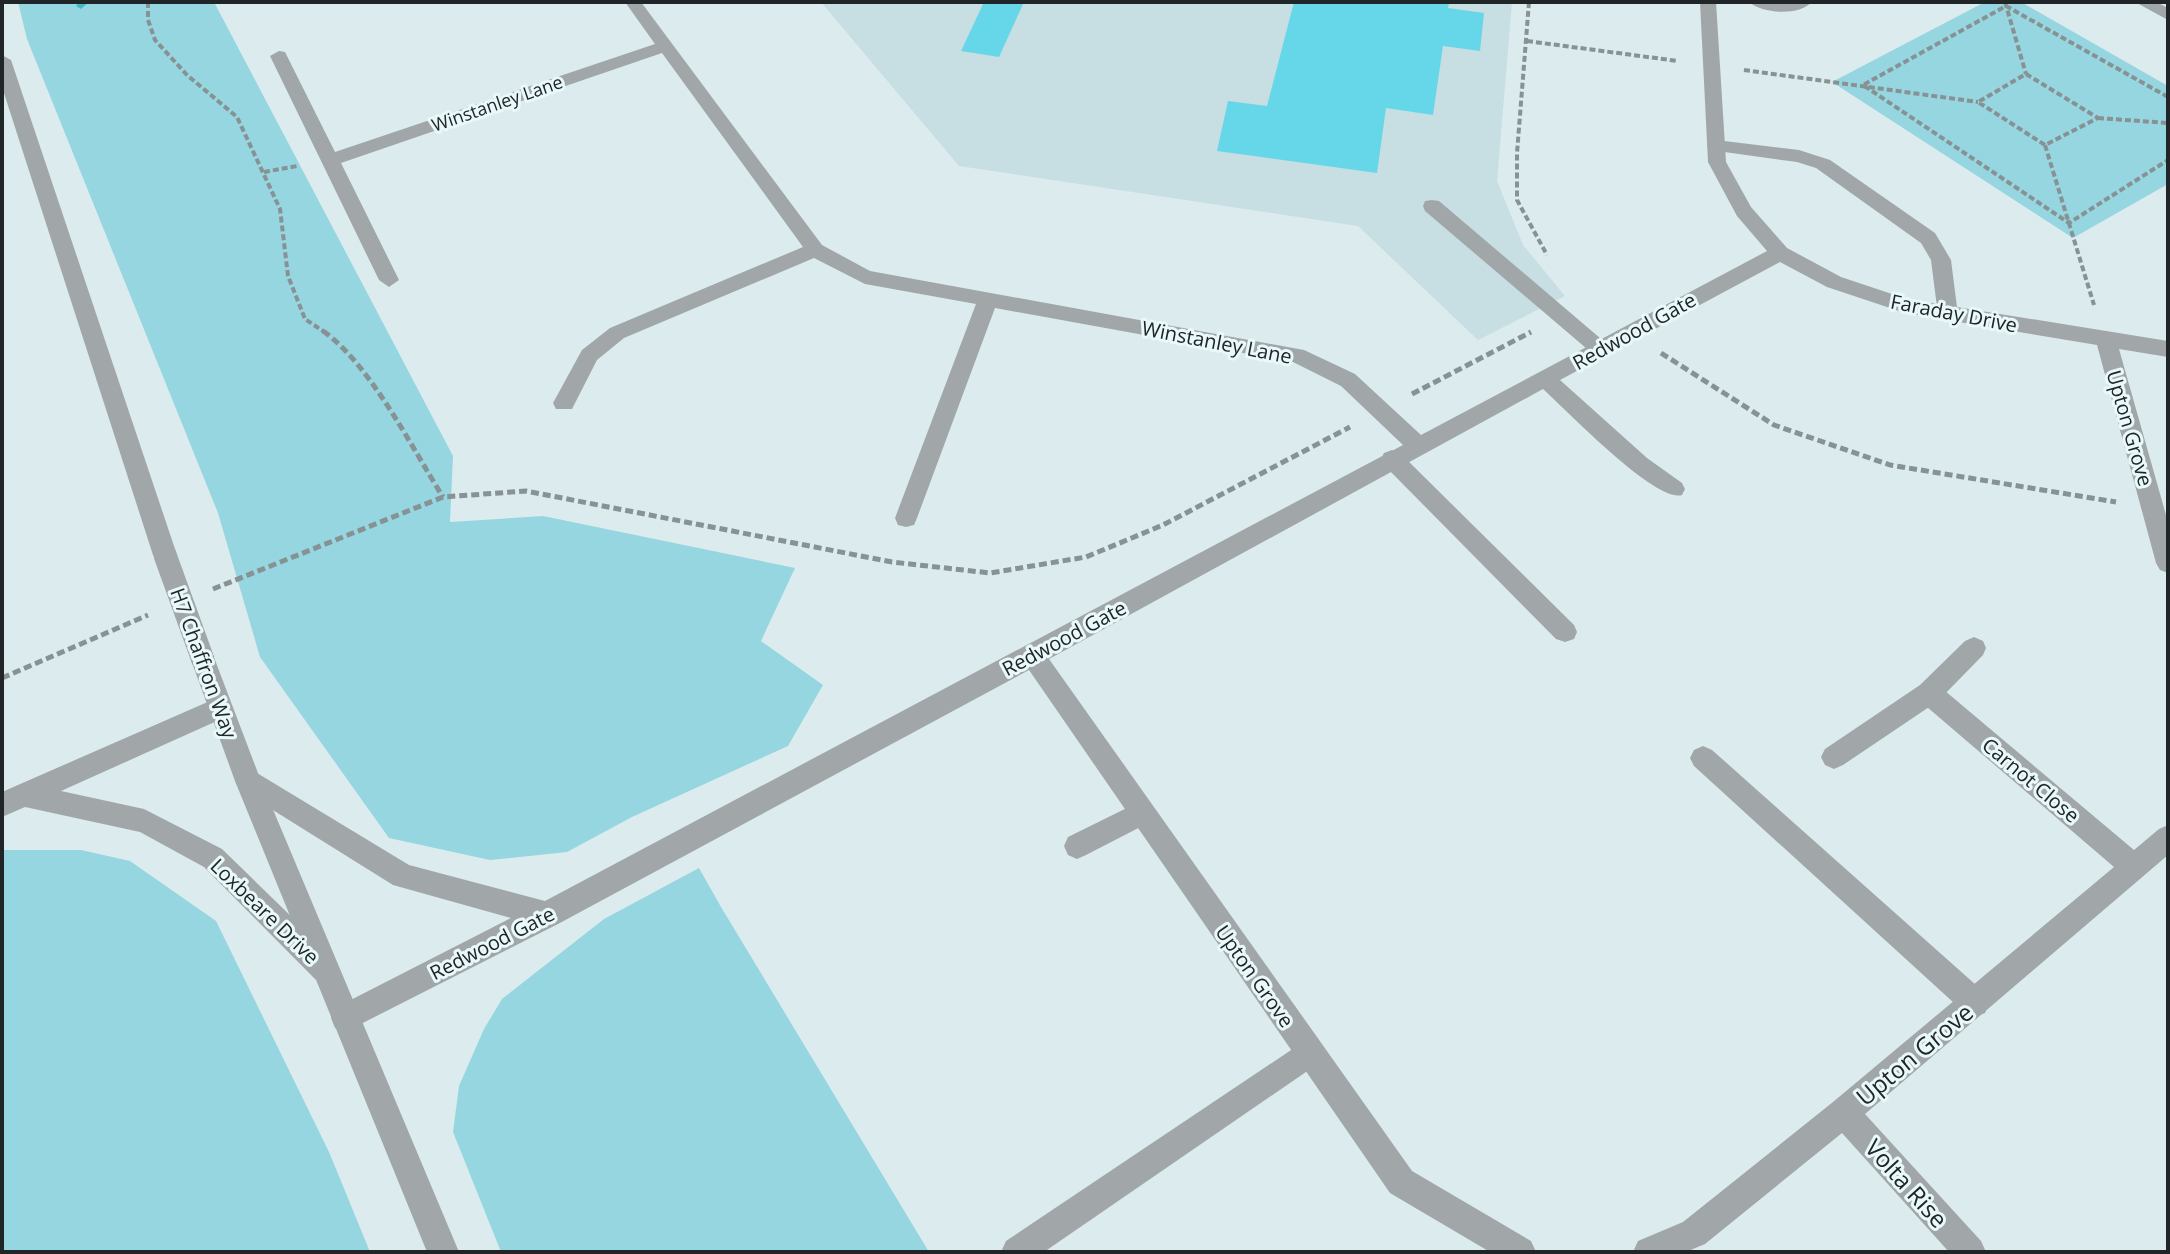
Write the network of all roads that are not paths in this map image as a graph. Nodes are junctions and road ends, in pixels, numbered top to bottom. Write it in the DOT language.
graph roads {
  1 [pos="633,2"];
  2 [pos="1708,2"];
  3 [pos="1757,2"];
  4 [pos="1804,2"];
  5 [pos="2143,2"];
  6 [pos="2168,15"];
  7 [pos="665,46"];
  8 [pos="279,56"];
  9 [pos="2,60"];
  10 [pos="1716,146"];
  11 [pos="330,160"];
  12 [pos="1432,206"];
  13 [pos="815,250"];
  14 [pos="1780,253"];
  15 [pos="389,280"];
  16 [pos="988,300"];
  17 [pos="1948,315"];
  18 [pos="2106,339"];
  19 [pos="1600,349"];
  20 [pos="2168,349"];
  21 [pos="1546,379"];
  22 [pos="564,403"];
  23 [pos="1418,446"];
  24 [pos="1392,459"];
  25 [pos="1674,489"];
  26 [pos="906,518"];
  27 [pos="2168,563"];
  28 [pos="1565,632"];
  29 [pos="1974,648"];
  30 [pos="1032,655"];
  31 [pos="1929,693"];
  32 [pos="219,708"];
  33 [pos="1834,757"];
  34 [pos="1703,758"];
  35 [pos="248,781"];
  36 [pos="13,800"];
  37 [pos="1141,813"];
  38 [pos="2168,838"];
  39 [pos="1077,846"];
  40 [pos="2134,867"];
  41 [pos="548,915"];
  42 [pos="325,969"];
  43 [pos="1975,1003"];
  44 [pos="345,1018"];
  45 [pos="1309,1053"];
  46 [pos="1844,1113"];
  47 [pos="443,1252"];
  48 [pos="1017,1252"];
  49 [pos="1520,1252"];
  50 [pos="1649,1252"];
  51 [pos="1970,1252"];
  1 -- 7 [label="street, Winstanley Lane"];
  2 -- 10 [label="street, Faraday Drive"];
  3 -- 4 [label="street"];
  5 -- 6 [label="street"];
  7 -- 11 [label="street, Winstanley Lane"];
  7 -- 13 [label="street, Winstanley Lane"];
  8 -- 11 [label="street"];
  9 -- 32 [label="street, H7 Chaffron Way, bridge"];
  10 -- 14 [label="street, Faraday Drive"];
  10 -- 17 [label="street"];
  11 -- 15 [label="street"];
  12 -- 19 [label="street"];
  13 -- 16 [label="street, Winstanley Lane"];
  13 -- 22 [label="street"];
  14 -- 17 [label="street, Faraday Drive"];
  14 -- 19 [label="street, Redwood Gate"];
  16 -- 23 [label="street, Winstanley Lane"];
  16 -- 26 [label="street"];
  17 -- 18 [label="street, Faraday Drive"];
  18 -- 20 [label="street, Faraday Drive"];
  18 -- 27 [label="street, Upton Grove"];
  19 -- 21 [label="street, Redwood Gate"];
  21 -- 23 [label="street, Redwood Gate"];
  21 -- 25 [label="street"];
  23 -- 24 [label="street, Redwood Gate"];
  24 -- 28 [label="street"];
  24 -- 30 [label="street, Redwood Gate"];
  29 -- 31 [label="street"];
  30 -- 37 [label="street, Upton Grove"];
  30 -- 41 [label="street, Redwood Gate"];
  31 -- 33 [label="street"];
  31 -- 40 [label="street, Carnot Close"];
  32 -- 35 [label="street, H7 Chaffron Way"];
  32 -- 36 [label="street, Loxbeare Drive"];
  34 -- 43 [label="street"];
  35 -- 41 [label="street"];
  35 -- 42 [label="street, H7 Chaffron Way"];
  36 -- 42 [label="street, Loxbeare Drive"];
  37 -- 39 [label="street"];
  37 -- 45 [label="street, Upton Grove"];
  38 -- 40 [label="street, Upton Grove"];
  40 -- 43 [label="street, Upton Grove"];
  41 -- 44 [label="street, Redwood Gate"];
  42 -- 44 [label="street, H7 Chaffron Way"];
  43 -- 46 [label="street, Upton Grove"];
  44 -- 47 [label="street, H7 Chaffron Way"];
  45 -- 48 [label="street"];
  45 -- 49 [label="street, Upton Grove"];
  46 -- 50 [label="street, Upton Grove"];
  46 -- 51 [label="street, Volta Rise"];
}
